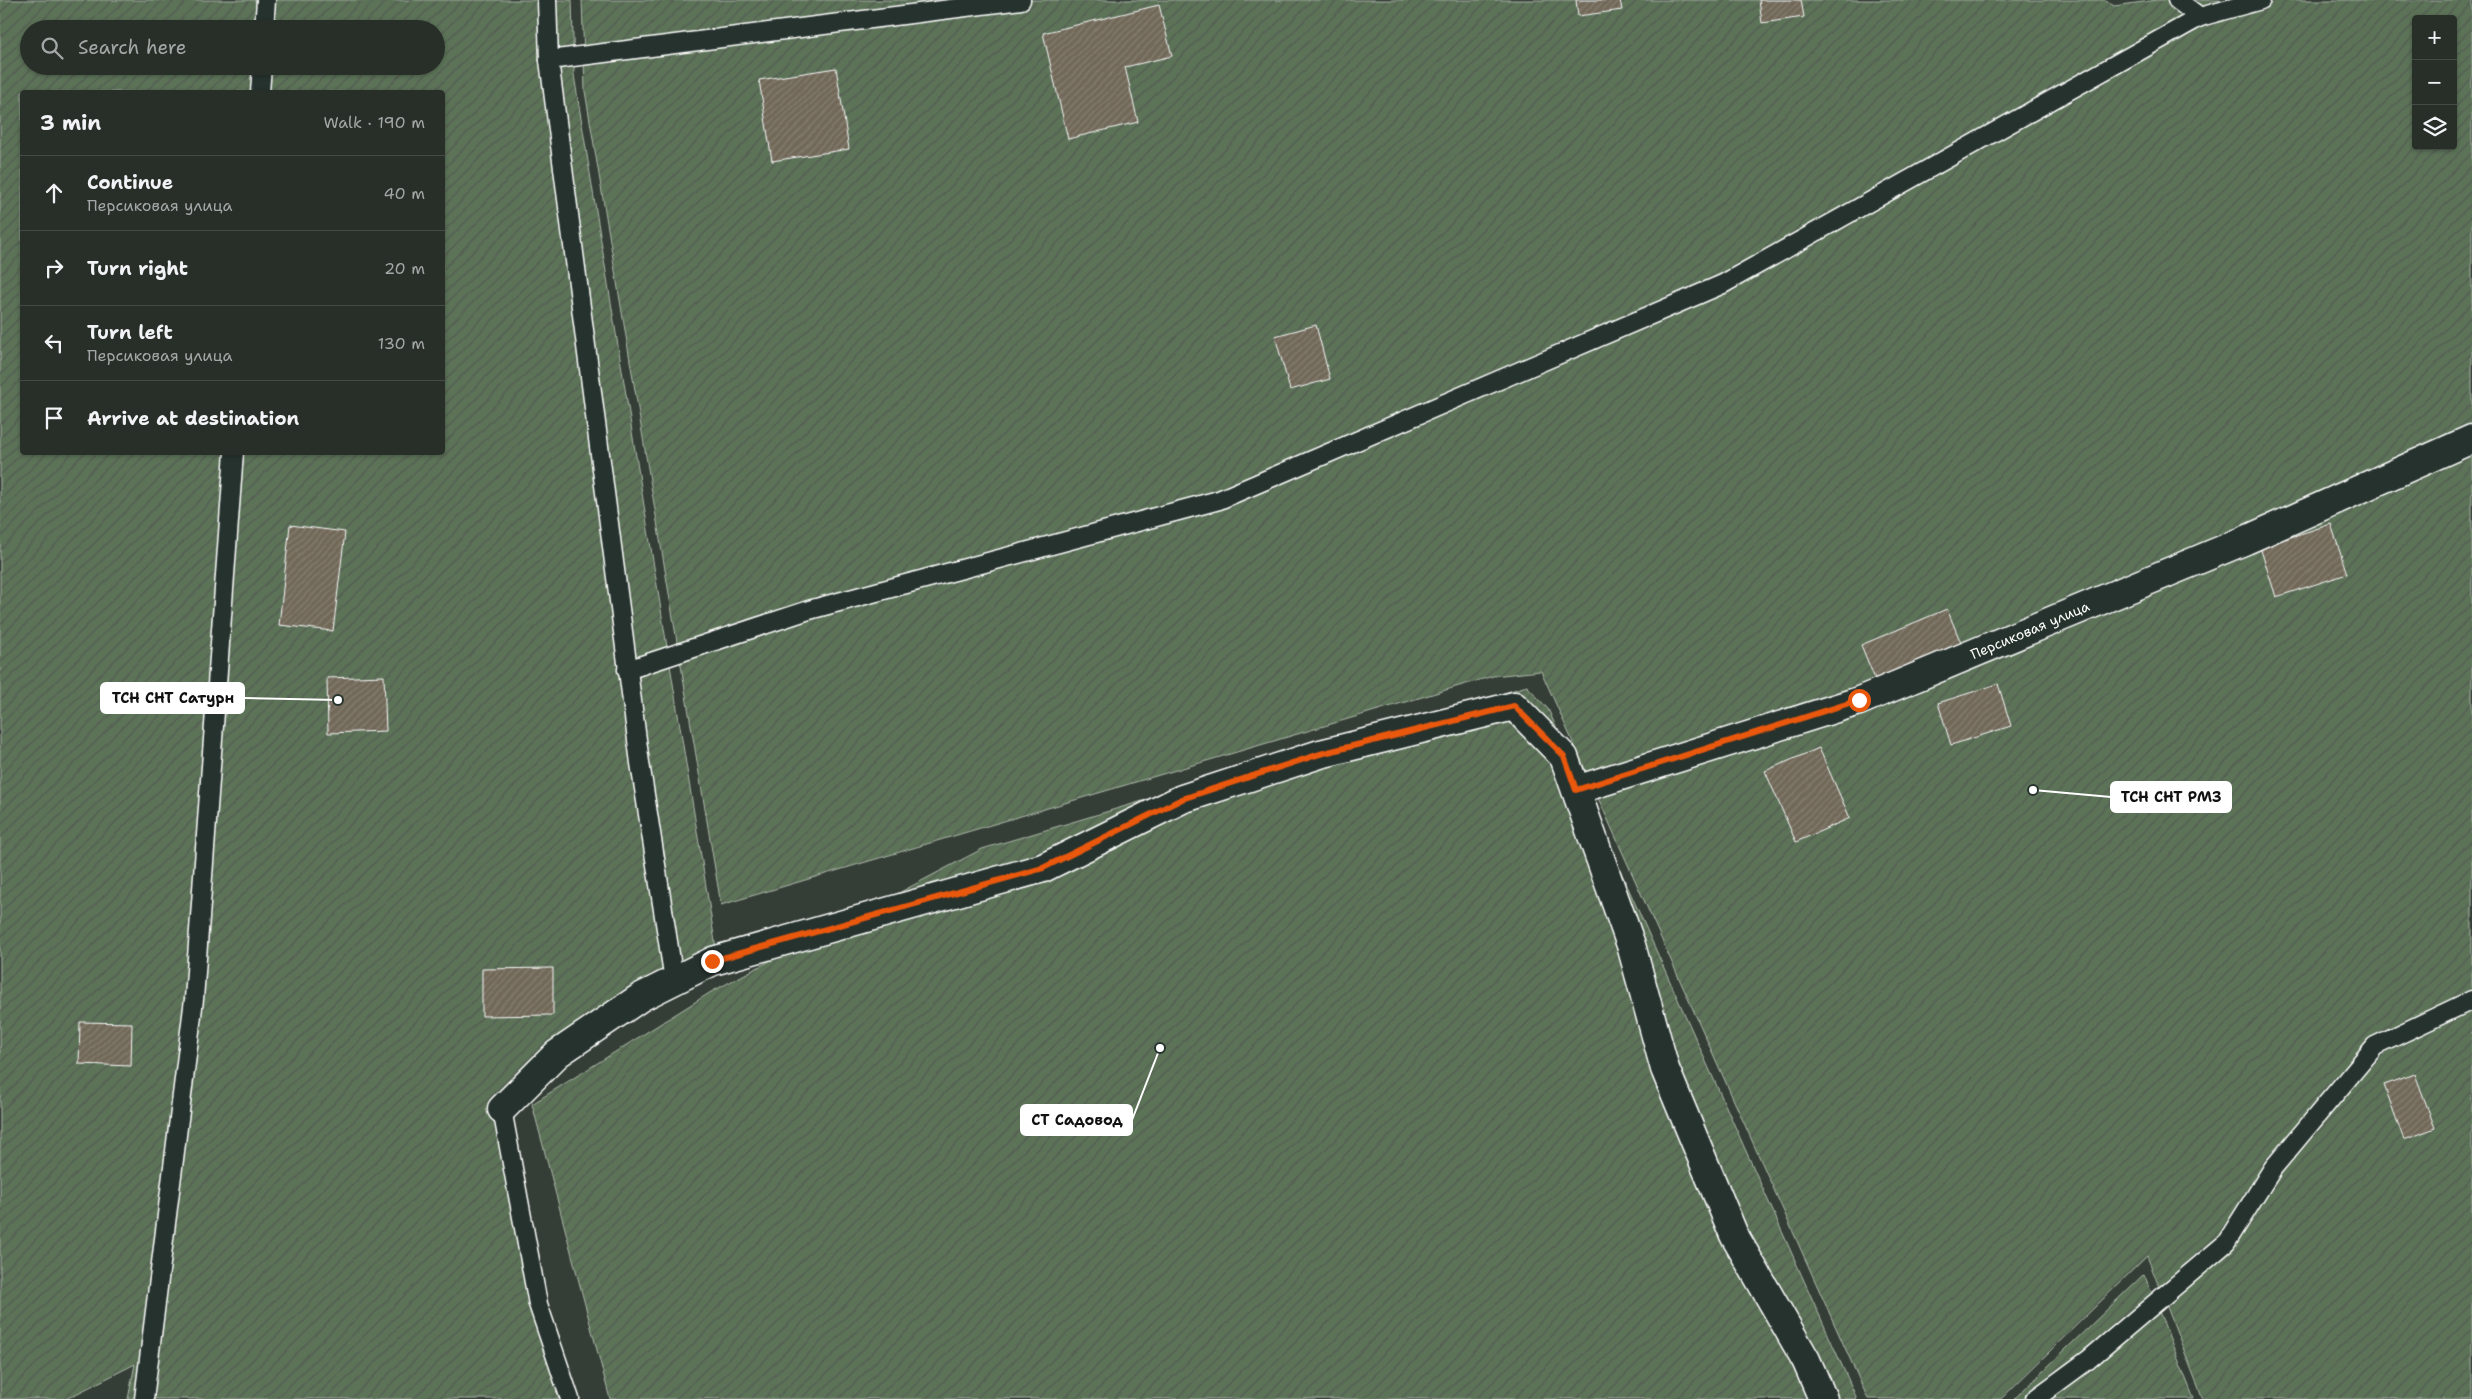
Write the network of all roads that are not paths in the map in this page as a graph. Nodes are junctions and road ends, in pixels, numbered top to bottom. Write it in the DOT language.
graph roads {
  1 [pos="266,0"];
  2 [pos="547,0"];
  3 [pos="1021,0"];
  4 [pos="2177,0"];
  5 [pos="2261,0"];
  6 [pos="2200,17"];
  7 [pos="265,20"];
  8 [pos="549,60"];
  9 [pos="261,75"];
  10 [pos="260,90"];
  11 [pos="2472,439"];
  12 [pos="234,455"];
  13 [pos="627,670"];
  14 [pos="1576,790"];
  15 [pos="674,980"];
  16 [pos="2472,1000"];
  17 [pos="502,1109"];
  18 [pos="144,1399"];
  19 [pos="570,1399"];
  20 [pos="1823,1399"];
  21 [pos="2035,1399"];
  1 -- 7 [label="lane"];
  2 -- 8 [label="lane"];
  3 -- 8 [label="lane"];
  4 -- 6 [label="lane"];
  5 -- 6 [label="lane"];
  6 -- 13 [label="lane"];
  8 -- 13 [label="lane"];
  9 -- 10 [label="lane"];
  11 -- 14 [label="street, Персиковая улица"];
  12 -- 18 [label="lane"];
  13 -- 15 [label="lane"];
  14 -- 15 [label="street"];
  14 -- 20 [label="street"];
  15 -- 17 [label="street"];
  16 -- 21 [label="lane"];
  17 -- 19 [label="lane"];
}
